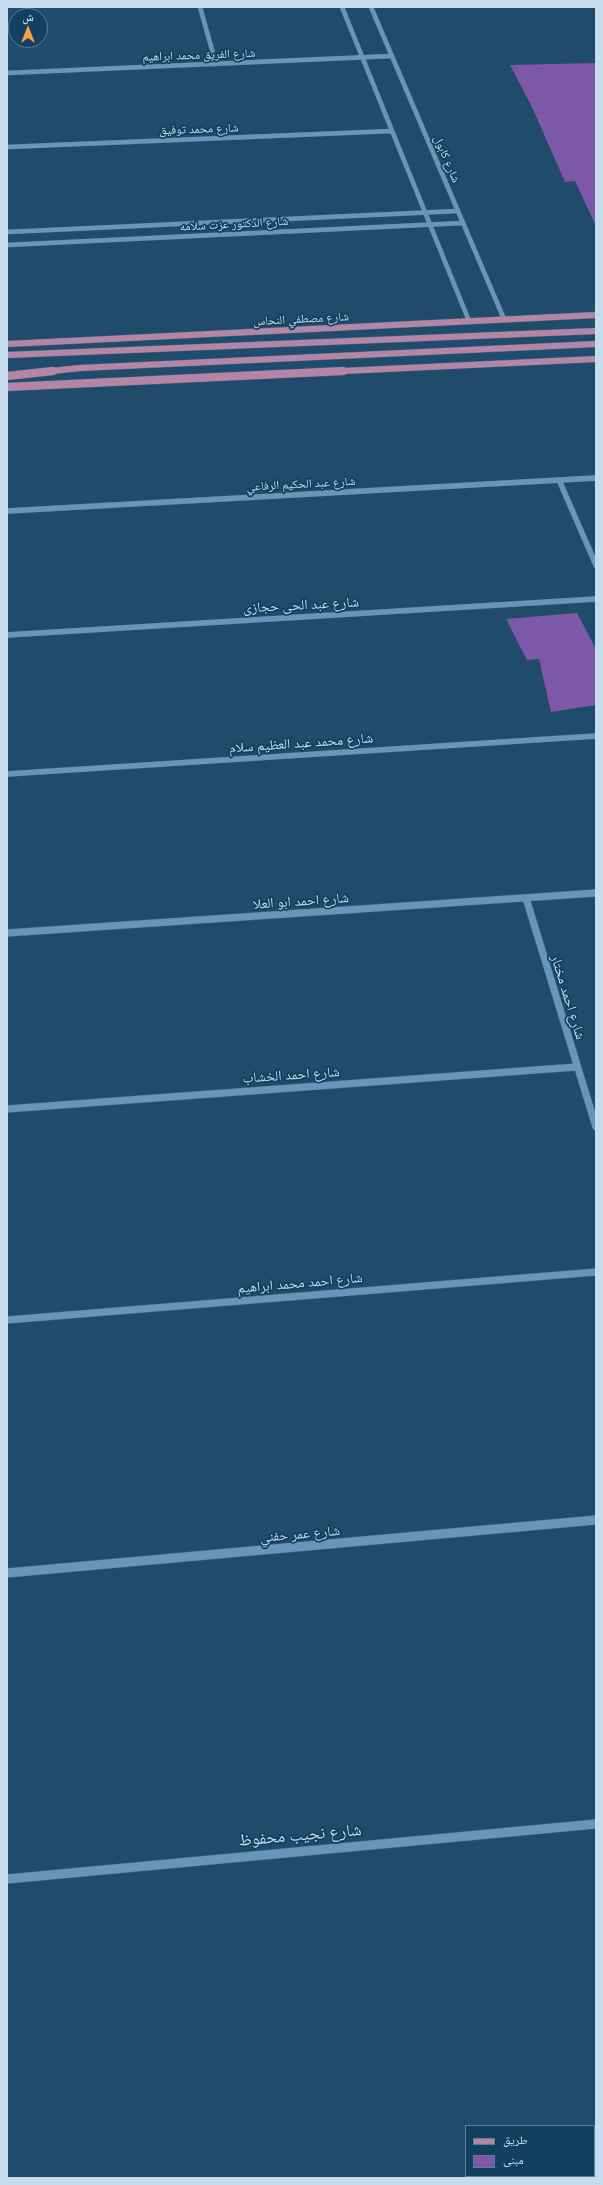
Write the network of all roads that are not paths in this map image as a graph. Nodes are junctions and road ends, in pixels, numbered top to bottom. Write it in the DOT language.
graph roads {
  1 [pos="200,7"];
  2 [pos="342,7"];
  3 [pos="371,7"];
  4 [pos="392,56"];
  5 [pos="363,58"];
  6 [pos="216,64"];
  7 [pos="7,73"];
  8 [pos="392,131"];
  9 [pos="7,147"];
  10 [pos="458,211"];
  11 [pos="426,213"];
  12 [pos="463,223"];
  13 [pos="430,224"];
  14 [pos="7,232"];
  15 [pos="7,245"];
  16 [pos="596,315"];
  17 [pos="504,319"];
  18 [pos="470,321"];
  19 [pos="596,330"];
  20 [pos="7,344"];
  21 [pos="596,344"];
  22 [pos="7,355"];
  23 [pos="596,359"];
  24 [pos="7,376"];
  25 [pos="7,387"];
  26 [pos="596,478"];
  27 [pos="559,480"];
  28 [pos="7,511"];
  29 [pos="596,565"];
  30 [pos="596,599"];
  31 [pos="7,635"];
  32 [pos="596,736"];
  33 [pos="7,774"];
  34 [pos="596,893"];
  35 [pos="526,898"];
  36 [pos="7,933"];
  37 [pos="576,1067"];
  38 [pos="7,1109"];
  39 [pos="596,1127"];
  40 [pos="596,1272"];
  41 [pos="7,1320"];
  42 [pos="596,1520"];
  43 [pos="7,1573"];
  44 [pos="596,1824"];
  45 [pos="7,1879"];
  1 -- 6 [label="street"];
  2 -- 5 [label="street"];
  3 -- 4 [label="street, شارع كابول"];
  4 -- 5 [label="street, شارع الفريق محمد ابراهيم"];
  4 -- 10 [label="street, شارع كابول"];
  5 -- 6 [label="street, شارع الفريق محمد ابراهيم"];
  5 -- 8 [label="street"];
  6 -- 7 [label="street, شارع الفريق محمد ابراهيم"];
  8 -- 9 [label="street, شارع محمد توفيق"];
  8 -- 11 [label="street"];
  10 -- 11 [label="street, شارع الدكتور عزت سلامه"];
  10 -- 12 [label="street, شارع كابول"];
  11 -- 13 [label="street"];
  11 -- 14 [label="street, شارع الدكتور عزت سلامه"];
  12 -- 13 [label="street, شارع الدكتور عزت سلامه"];
  12 -- 17 [label="street, شارع كابول"];
  13 -- 15 [label="street, شارع الدكتور عزت سلامه"];
  13 -- 18 [label="street"];
  16 -- 17 [label="main road, شارع مصطفي النحاس"];
  17 -- 18 [label="main road, شارع مصطفي النحاس"];
  18 -- 20 [label="main road, شارع مصطفي النحاس"];
  19 -- 22 [label="main road"];
  21 -- 24 [label="main road"];
  23 -- 25 [label="main road"];
  26 -- 27 [label="street, شارع عبد الحكيم الرفاعي"];
  27 -- 28 [label="street, شارع عبد الحكيم الرفاعي"];
  27 -- 29 [label="street"];
  30 -- 31 [label="street, شارع عبد الحى حجازى"];
  32 -- 33 [label="street, شارع محمد عبد العظيم سلام"];
  34 -- 35 [label="street, شارع احمد ابو العلا"];
  35 -- 36 [label="street, شارع احمد ابو العلا"];
  35 -- 37 [label="street, شارع احمد مختار"];
  37 -- 38 [label="street, شارع احمد الخشاب"];
  37 -- 39 [label="street, شارع احمد مختار"];
  40 -- 41 [label="street, شارع احمد محمد ابراهيم"];
  42 -- 43 [label="street, شارع عمر حفني"];
  44 -- 45 [label="street, شارع نجيب محفوظ"];
}
